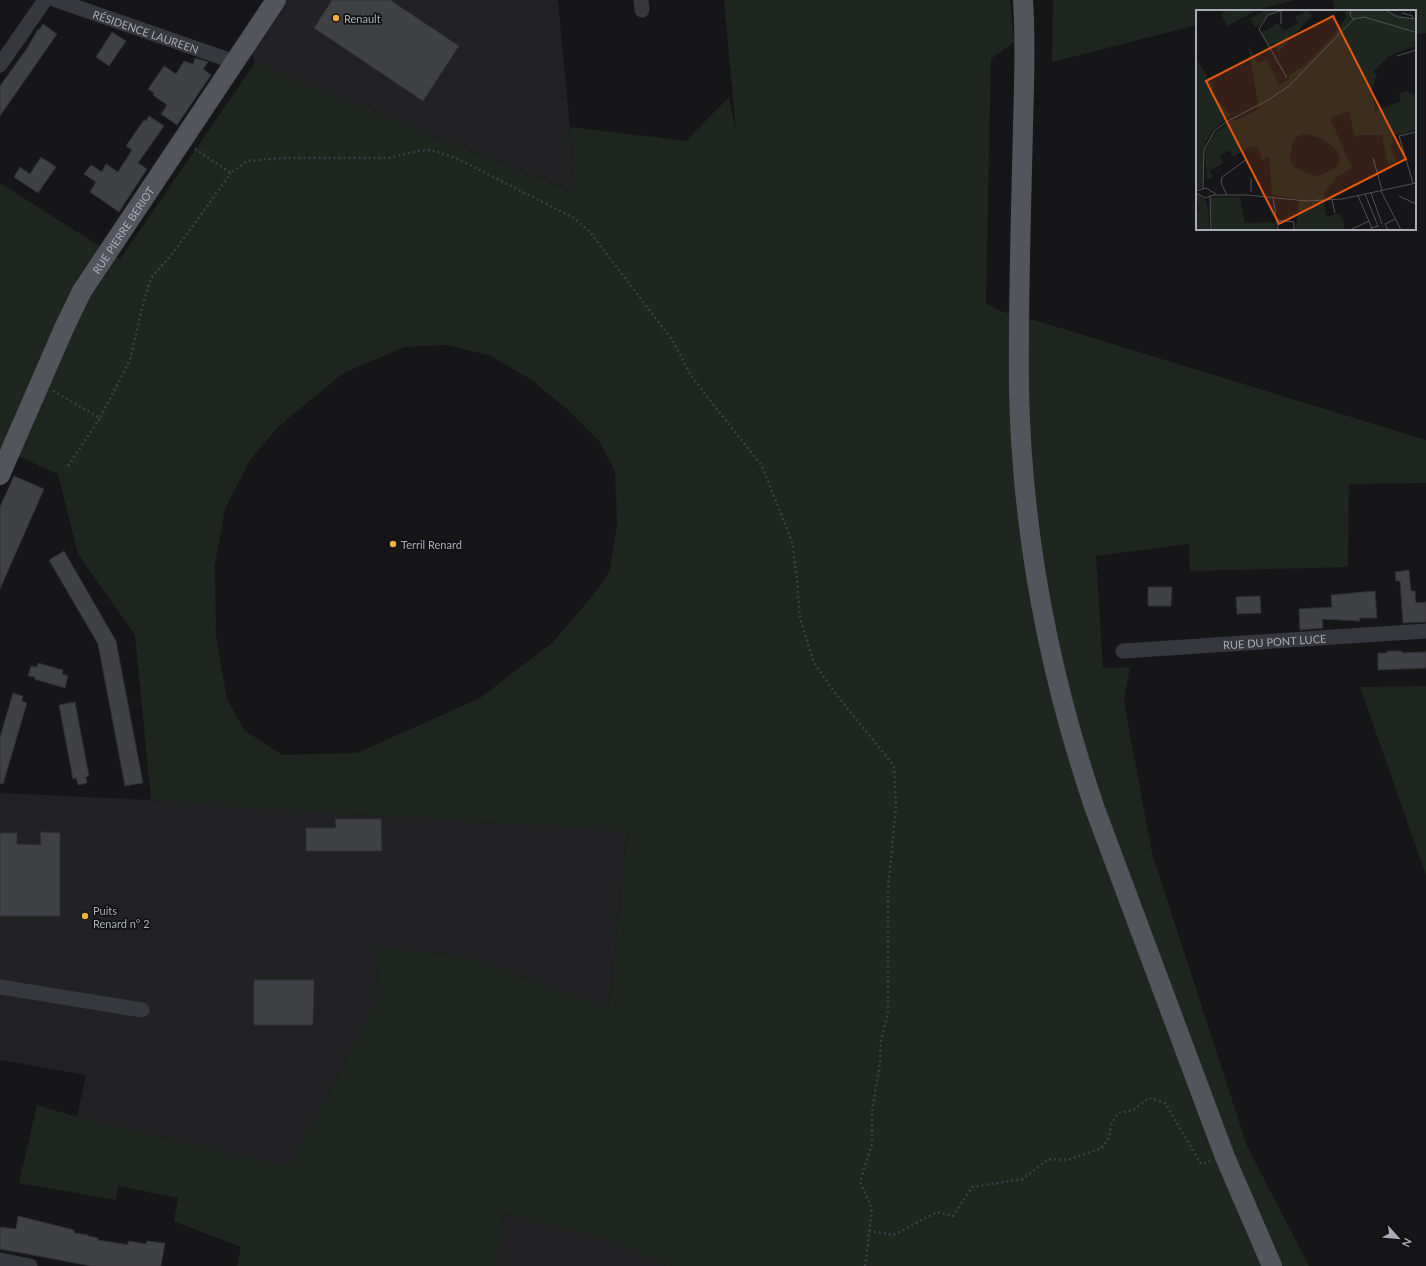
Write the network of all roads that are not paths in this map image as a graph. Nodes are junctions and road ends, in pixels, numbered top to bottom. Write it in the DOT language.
graph roads {
  1 [pos="45,0"];
  2 [pos="56,0"];
  3 [pos="276,0"];
  4 [pos="1023,0"];
  5 [pos="235,62"];
  6 [pos="0,65"];
  7 [pos="0,475"];
  8 [pos="1426,631"];
  9 [pos="1123,651"];
  10 [pos="0,987"];
  11 [pos="142,1010"];
  12 [pos="0,1260"];
  13 [pos="30,1266"];
  14 [pos="1272,1266"];
  1 -- 6 [label="street"];
  2 -- 5 [label="street, RÉSIDENCE LAUREEN"];
  3 -- 5 [label="main road, RUE PIERRE BERIOT"];
  4 -- 14 [label="main road"];
  5 -- 7 [label="main road, RUE PIERRE BERIOT"];
  8 -- 9 [label="street, RUE DU PONT LUCE"];
  10 -- 11 [label="street"];
  12 -- 13 [label="street"];
}
